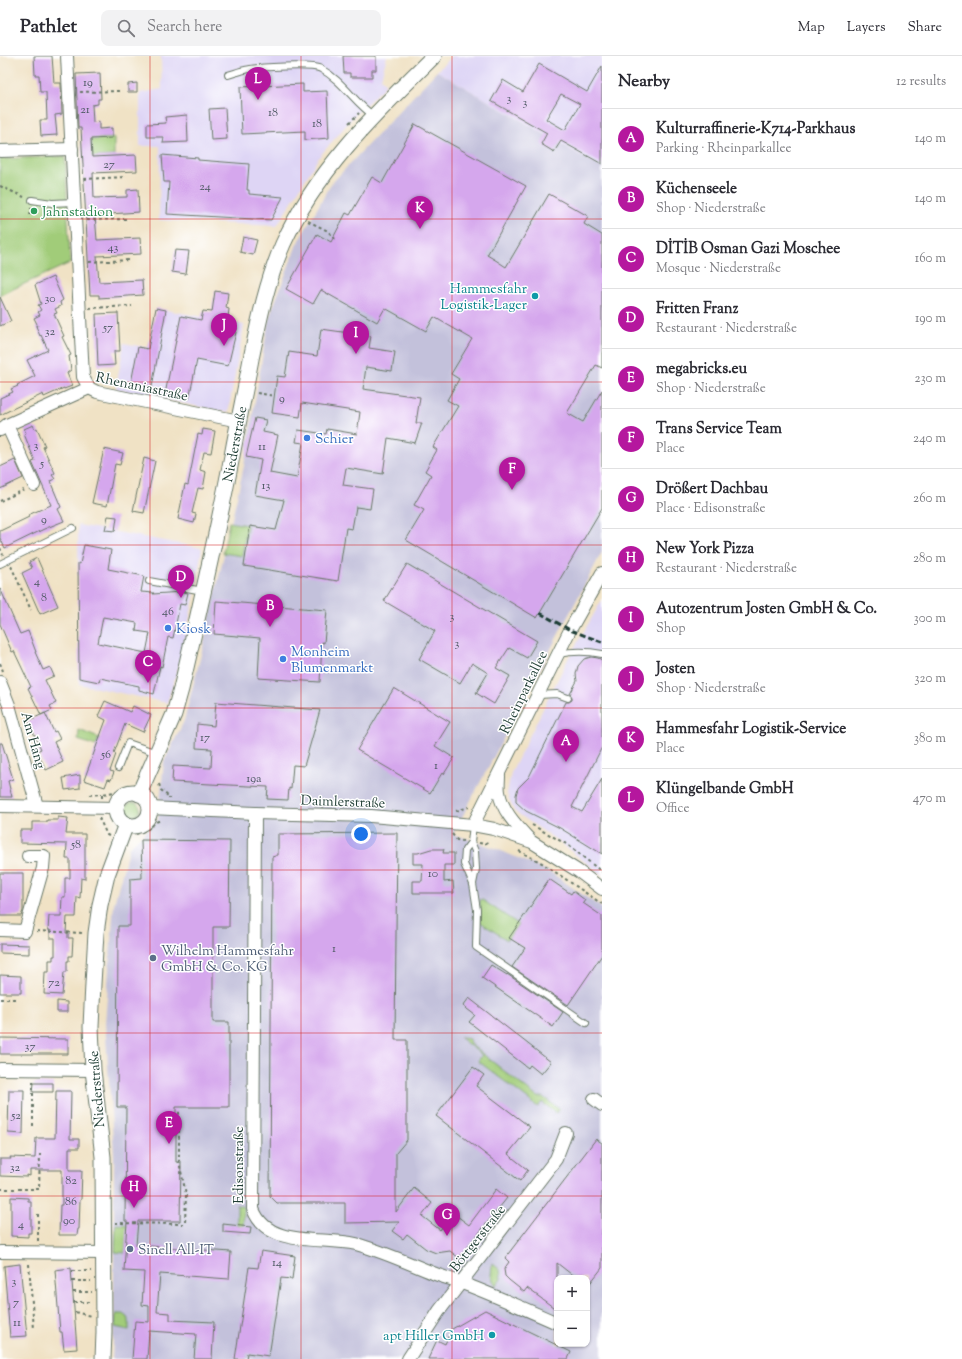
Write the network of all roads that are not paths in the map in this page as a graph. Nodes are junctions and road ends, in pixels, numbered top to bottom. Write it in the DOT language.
graph roads {
  1 [pos="67,56"];
  2 [pos="434,56"];
  3 [pos="228,75"];
  4 [pos="374,116"];
  5 [pos="72,149"];
  6 [pos="0,151"];
  7 [pos="32,200"];
  8 [pos="74,202"];
  9 [pos="89,388"];
  10 [pos="239,421"];
  11 [pos="3,428"];
  12 [pos="34,485"];
  13 [pos="73,528"];
  14 [pos="0,564"];
  15 [pos="602,573"];
  16 [pos="149,581"];
  17 [pos="203,591"];
  18 [pos="558,654"];
  19 [pos="602,654"];
  20 [pos="0,682"];
  21 [pos="538,695"];
  22 [pos="568,698"];
  23 [pos="157,753"];
  24 [pos="118,768"];
  25 [pos="499,774"];
  26 [pos="139,794"];
  27 [pos="0,806"];
  28 [pos="37,806"];
  29 [pos="116,808"];
  30 [pos="150,808"];
  31 [pos="255,813"];
  32 [pos="126,824"];
  33 [pos="473,824"];
  34 [pos="471,842"];
  35 [pos="532,842"];
  36 [pos="28,856"];
  37 [pos="473,884"];
  38 [pos="602,889"];
  39 [pos="0,930"];
  40 [pos="586,1023"];
  41 [pos="0,1069"];
  42 [pos="93,1070"];
  43 [pos="566,1134"];
  44 [pos="0,1252"];
  45 [pos="104,1253"];
  46 [pos="461,1282"];
  47 [pos="554,1322"];
  48 [pos="103,1359"];
  49 [pos="408,1359"];
  1 -- 5 [label="street"];
  2 -- 4 [label="street, Niederstraße"];
  3 -- 4 [label="lane"];
  4 -- 10 [label="street, Niederstraße"];
  5 -- 6 [label="street"];
  5 -- 8 [label="street"];
  7 -- 8 [label="lane"];
  8 -- 9 [label="street"];
  9 -- 10 [label="street, Rhenaniastraße"];
  9 -- 11 [label="street, Rhenaniastraße"];
  10 -- 17 [label="street, Niederstraße"];
  11 -- 12 [label="street"];
  13 -- 14 [label="lane"];
  15 -- 18 [label="street, Rheinparkallee"];
  16 -- 17 [label="lane"];
  17 -- 23 [label="street, Niederstraße"];
  18 -- 19 [label="lane"];
  18 -- 21 [label="street, Rheinparkallee"];
  20 -- 28 [label="street, Am Hang"];
  21 -- 22 [label="lane"];
  21 -- 25 [label="street, Rheinparkallee"];
  23 -- 24 [label="lane"];
  23 -- 26 [label="street, Niederstraße"];
  25 -- 33 [label="street, Rheinparkallee"];
  25 -- 35 [label="street, Daimlerstraße"];
  26 -- 29 [label="street"];
  26 -- 30 [label="street"];
  27 -- 28 [label="street"];
  28 -- 29 [label="street"];
  29 -- 32 [label="street"];
  30 -- 31 [label="street, Daimlerstraße"];
  30 -- 32 [label="street"];
  31 -- 33 [label="street, Daimlerstraße"];
  31 -- 46 [label="street, Edisonstraße"];
  32 -- 42 [label="street, Niederstraße"];
  33 -- 34 [label="lane"];
  33 -- 35 [label="street, Daimlerstraße"];
  34 -- 37 [label="lane"];
  34 -- 37 [label="lane"];
  35 -- 38 [label="street, Daimlerstraße"];
  36 -- 39 [label="street"];
  37 -- 40 [label="lane"];
  41 -- 42 [label="street"];
  42 -- 45 [label="street, Niederstraße"];
  43 -- 46 [label="street, Böttgerstraße"];
  44 -- 45 [label="street"];
  45 -- 48 [label="street, Niederstraße"];
  46 -- 47 [label="street, Edisonstraße"];
  46 -- 49 [label="street, Böttgerstraße"];
}
